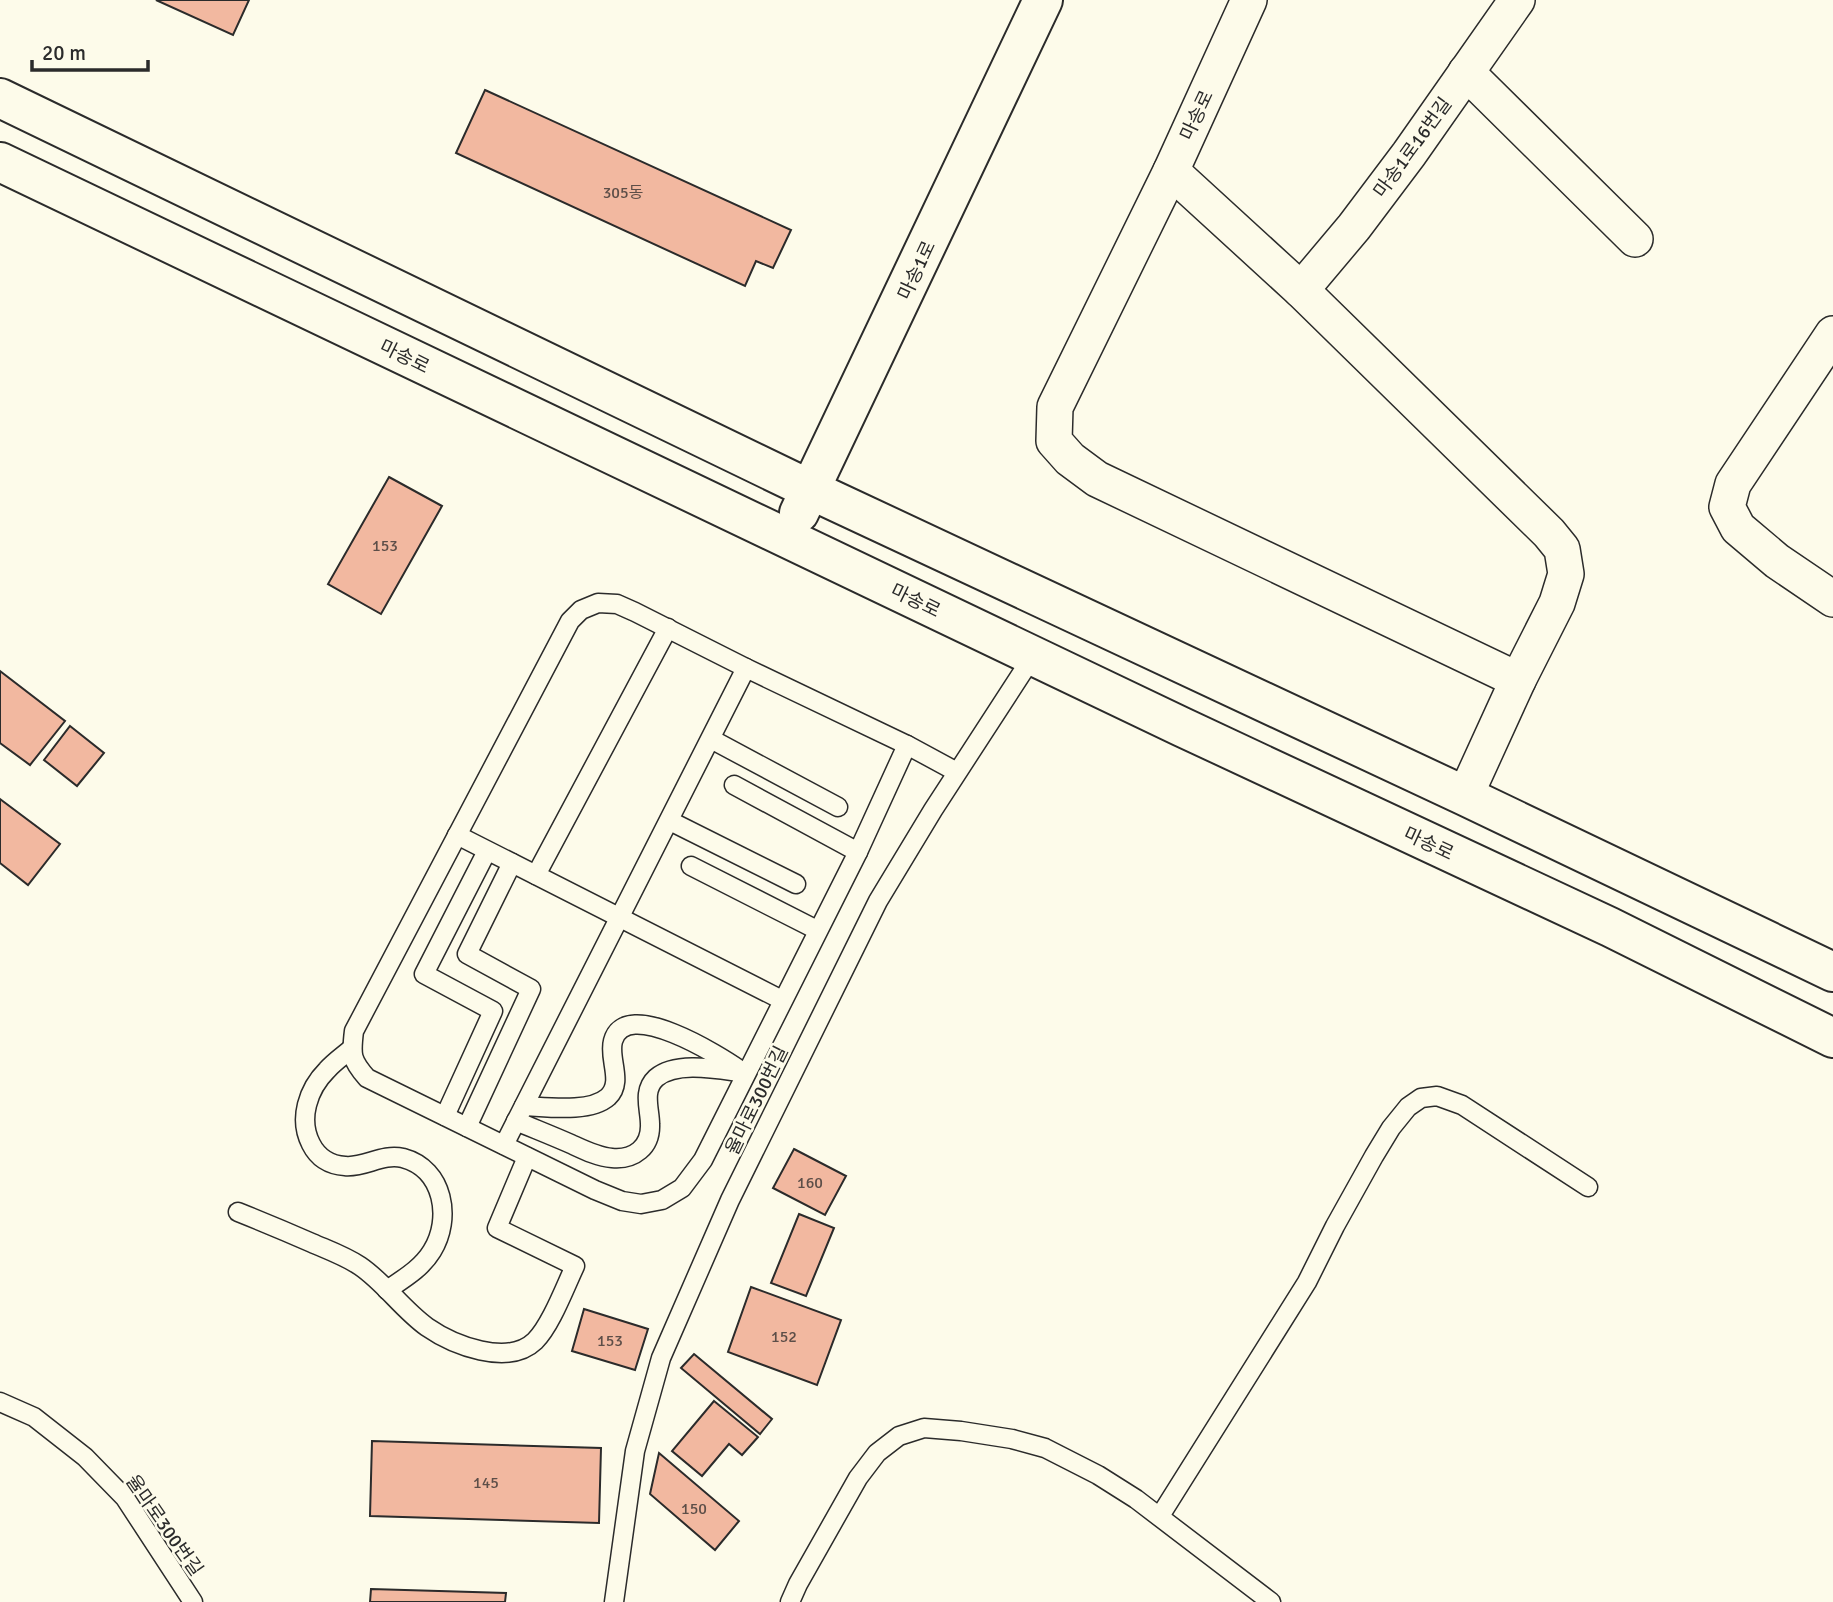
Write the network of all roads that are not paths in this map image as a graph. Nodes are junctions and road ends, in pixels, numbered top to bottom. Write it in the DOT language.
graph roads {
  1 [pos="1043,0"];
  2 [pos="1249,0"];
  3 [pos="1517,0"];
  4 [pos="1466,72"];
  5 [pos="0,98"];
  6 [pos="0,162"];
  7 [pos="1171,171"];
  8 [pos="1635,239"];
  9 [pos="1301,290"];
  10 [pos="1833,334"];
  11 [pos="811,490"];
  12 [pos="787,538"];
  13 [pos="1833,600"];
  14 [pos="668,628"];
  15 [pos="1032,656"];
  16 [pos="746,668"];
  17 [pos="1518,680"];
  18 [pos="711,739"];
  19 [pos="907,745"];
  20 [pos="957,772"];
  21 [pos="734,785"];
  22 [pos="1465,796"];
  23 [pos="838,807"];
  24 [pos="670,821"];
  25 [pos="457,835"];
  26 [pos="487,851"];
  27 [pos="858,852"];
  28 [pos="512,863"];
  29 [pos="691,866"];
  30 [pos="536,875"];
  31 [pos="796,884"];
  32 [pos="620,918"];
  33 [pos="817,930"];
  34 [pos="1833,972"];
  35 [pos="782,1000"];
  36 [pos="1833,1038"];
  37 [pos="351,1049"];
  38 [pos="746,1073"];
  39 [pos="520,1114"];
  40 [pos="445,1116"];
  41 [pos="467,1127"];
  42 [pos="504,1145"];
  43 [pos="527,1157"];
  44 [pos="1588,1187"];
  45 [pos="239,1212"];
  46 [pos="387,1290"];
  47 [pos="0,1402"];
  48 [pos="1160,1516"];
  49 [pos="193,1602"];
  50 [pos="614,1602"];
  51 [pos="790,1602"];
  52 [pos="1271,1602"];
  1 -- 11 [label="street, 마송1로"];
  2 -- 7 [label="street, 마송로"];
  3 -- 4 [label="street, 마송1로16번길"];
  4 -- 8 [label="street"];
  4 -- 9 [label="street, 마송1로16번길"];
  5 -- 11 [label="street"];
  6 -- 12 [label="street, 마송로"];
  7 -- 9 [label="street"];
  7 -- 17 [label="street, 마송로"];
  9 -- 17 [label="street"];
  10 -- 13 [label="street"];
  11 -- 12 [label="street, 마송1로"];
  11 -- 22 [label="street"];
  12 -- 15 [label="street, 마송로"];
  14 -- 16 [label="lane"];
  14 -- 25 [label="lane"];
  14 -- 30 [label="lane"];
  15 -- 20 [label="lane, 율마로300번길"];
  15 -- 36 [label="street, 마송로"];
  16 -- 18 [label="lane"];
  16 -- 19 [label="lane"];
  17 -- 22 [label="street"];
  18 -- 23 [label="lane"];
  18 -- 24 [label="lane"];
  19 -- 20 [label="lane"];
  19 -- 27 [label="lane"];
  20 -- 50 [label="lane, 율마로300번길"];
  21 -- 27 [label="lane"];
  22 -- 34 [label="street"];
  24 -- 31 [label="lane"];
  24 -- 32 [label="lane"];
  25 -- 26 [label="lane"];
  25 -- 37 [label="lane"];
  26 -- 28 [label="lane"];
  26 -- 40 [label="lane"];
  27 -- 33 [label="lane"];
  28 -- 30 [label="lane"];
  28 -- 41 [label="lane"];
  29 -- 33 [label="lane"];
  30 -- 32 [label="lane"];
  32 -- 35 [label="lane"];
  32 -- 39 [label="lane"];
  33 -- 35 [label="lane"];
  35 -- 38 [label="lane"];
  37 -- 40 [label="lane"];
  37 -- 46 [label="lane"];
  38 -- 39 [label="lane"];
  38 -- 39 [label="lane"];
  38 -- 43 [label="lane"];
  39 -- 42 [label="lane"];
  40 -- 41 [label="lane"];
  41 -- 42 [label="lane"];
  42 -- 43 [label="lane"];
  43 -- 46 [label="lane"];
  44 -- 48 [label="lane"];
  45 -- 46 [label="lane"];
  47 -- 49 [label="lane, 율마로300번길"];
  48 -- 51 [label="lane"];
  48 -- 52 [label="lane"];
}
